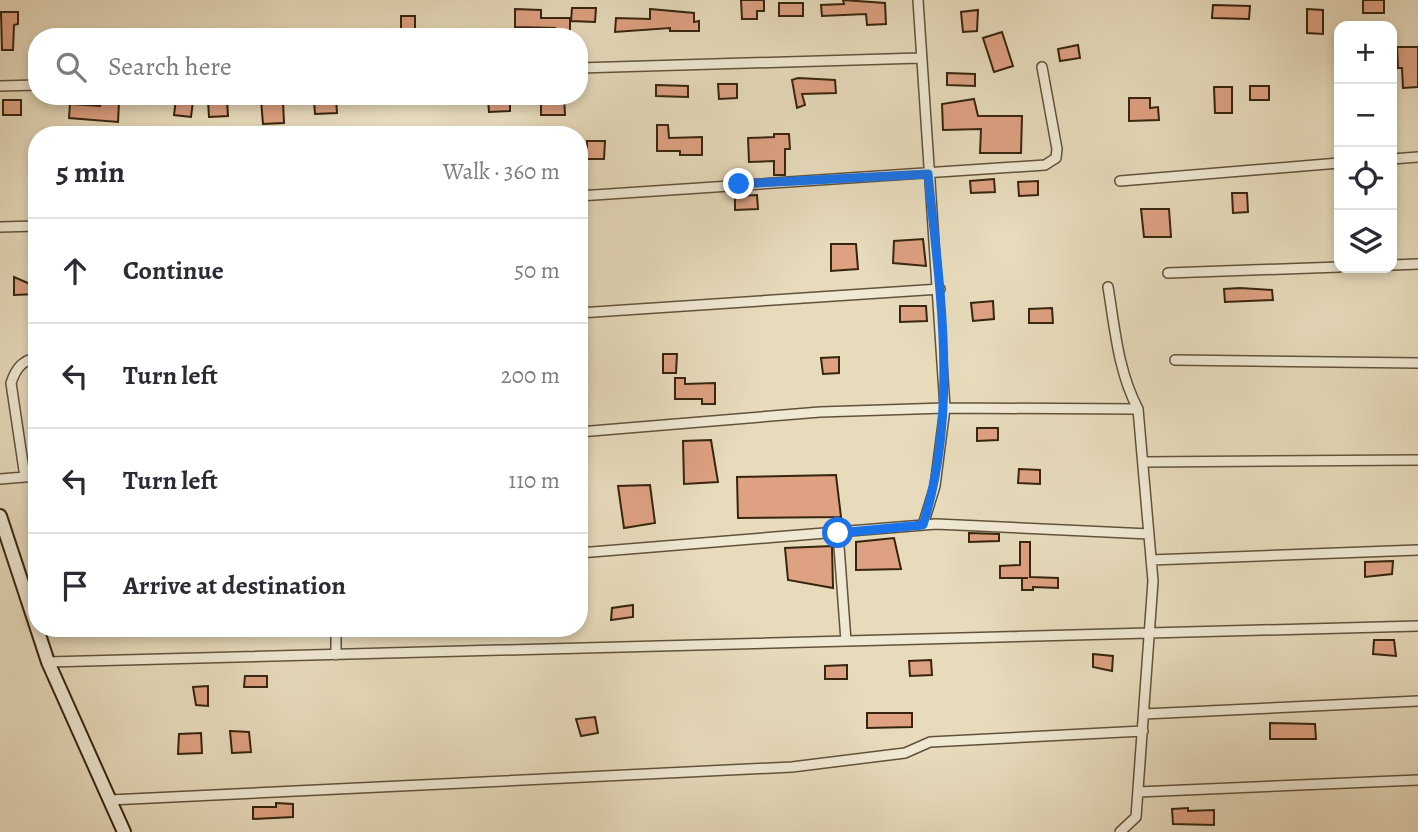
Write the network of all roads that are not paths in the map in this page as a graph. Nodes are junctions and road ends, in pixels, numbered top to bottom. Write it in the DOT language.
graph roads {
  1 [pos="918,0"];
  2 [pos="920,58"];
  3 [pos="1042,66"];
  4 [pos="588,68"];
  5 [pos="28,85"];
  6 [pos="0,86"];
  7 [pos="1418,157"];
  8 [pos="1397,159"];
  9 [pos="1334,163"];
  10 [pos="928,174"];
  11 [pos="1120,181"];
  12 [pos="588,195"];
  13 [pos="28,226"];
  14 [pos="0,227"];
  15 [pos="1418,264"];
  16 [pos="1397,265"];
  17 [pos="1334,267"];
  18 [pos="1168,273"];
  19 [pos="1108,287"];
  20 [pos="940,289"];
  21 [pos="588,312"];
  22 [pos="28,360"];
  23 [pos="1175,360"];
  24 [pos="1418,363"];
  25 [pos="945,408"];
  26 [pos="1138,409"];
  27 [pos="588,431"];
  28 [pos="1418,460"];
  29 [pos="1143,462"];
  30 [pos="24,477"];
  31 [pos="28,477"];
  32 [pos="0,479"];
  33 [pos="0,516"];
  34 [pos="923,525"];
  35 [pos="838,533"];
  36 [pos="1149,534"];
  37 [pos="1418,550"];
  38 [pos="588,552"];
  39 [pos="1151,560"];
  40 [pos="28,592"];
  41 [pos="1418,626"];
  42 [pos="1150,634"];
  43 [pos="41,637"];
  44 [pos="336,637"];
  45 [pos="846,641"];
  46 [pos="336,655"];
  47 [pos="48,662"];
  48 [pos="1418,701"];
  49 [pos="1144,714"];
  50 [pos="1143,731"];
  51 [pos="1418,780"];
  52 [pos="1138,792"];
  53 [pos="110,800"];
  54 [pos="124,832"];
  55 [pos="1120,832"];
  1 -- 2 [label="street"];
  2 -- 4 [label="street"];
  2 -- 10 [label="street"];
  3 -- 10 [label="street"];
  5 -- 6 [label="street"];
  7 -- 8 [label="street"];
  9 -- 11 [label="street"];
  10 -- 12 [label="street"];
  10 -- 20 [label="street"];
  13 -- 14 [label="street"];
  15 -- 16 [label="street"];
  17 -- 18 [label="street"];
  19 -- 26 [label="street"];
  20 -- 21 [label="street"];
  20 -- 25 [label="street"];
  22 -- 30 [label="street"];
  23 -- 24 [label="street"];
  25 -- 26 [label="street"];
  25 -- 27 [label="street"];
  25 -- 34 [label="street"];
  26 -- 29 [label="street"];
  28 -- 29 [label="street"];
  29 -- 36 [label="street"];
  30 -- 31 [label="street"];
  30 -- 32 [label="street"];
  33 -- 40 [label="street"];
  34 -- 35 [label="street"];
  34 -- 36 [label="street"];
  35 -- 38 [label="street"];
  35 -- 45 [label="street"];
  36 -- 39 [label="street"];
  37 -- 39 [label="street"];
  39 -- 42 [label="street"];
  41 -- 42 [label="street"];
  42 -- 45 [label="street"];
  42 -- 49 [label="street"];
  43 -- 47 [label="street"];
  44 -- 46 [label="street"];
  45 -- 46 [label="street"];
  46 -- 47 [label="street"];
  47 -- 53 [label="street"];
  48 -- 49 [label="street"];
  49 -- 50 [label="street"];
  50 -- 52 [label="street"];
  50 -- 53 [label="street"];
  51 -- 52 [label="street"];
  52 -- 55 [label="street"];
  53 -- 54 [label="street"];
}
